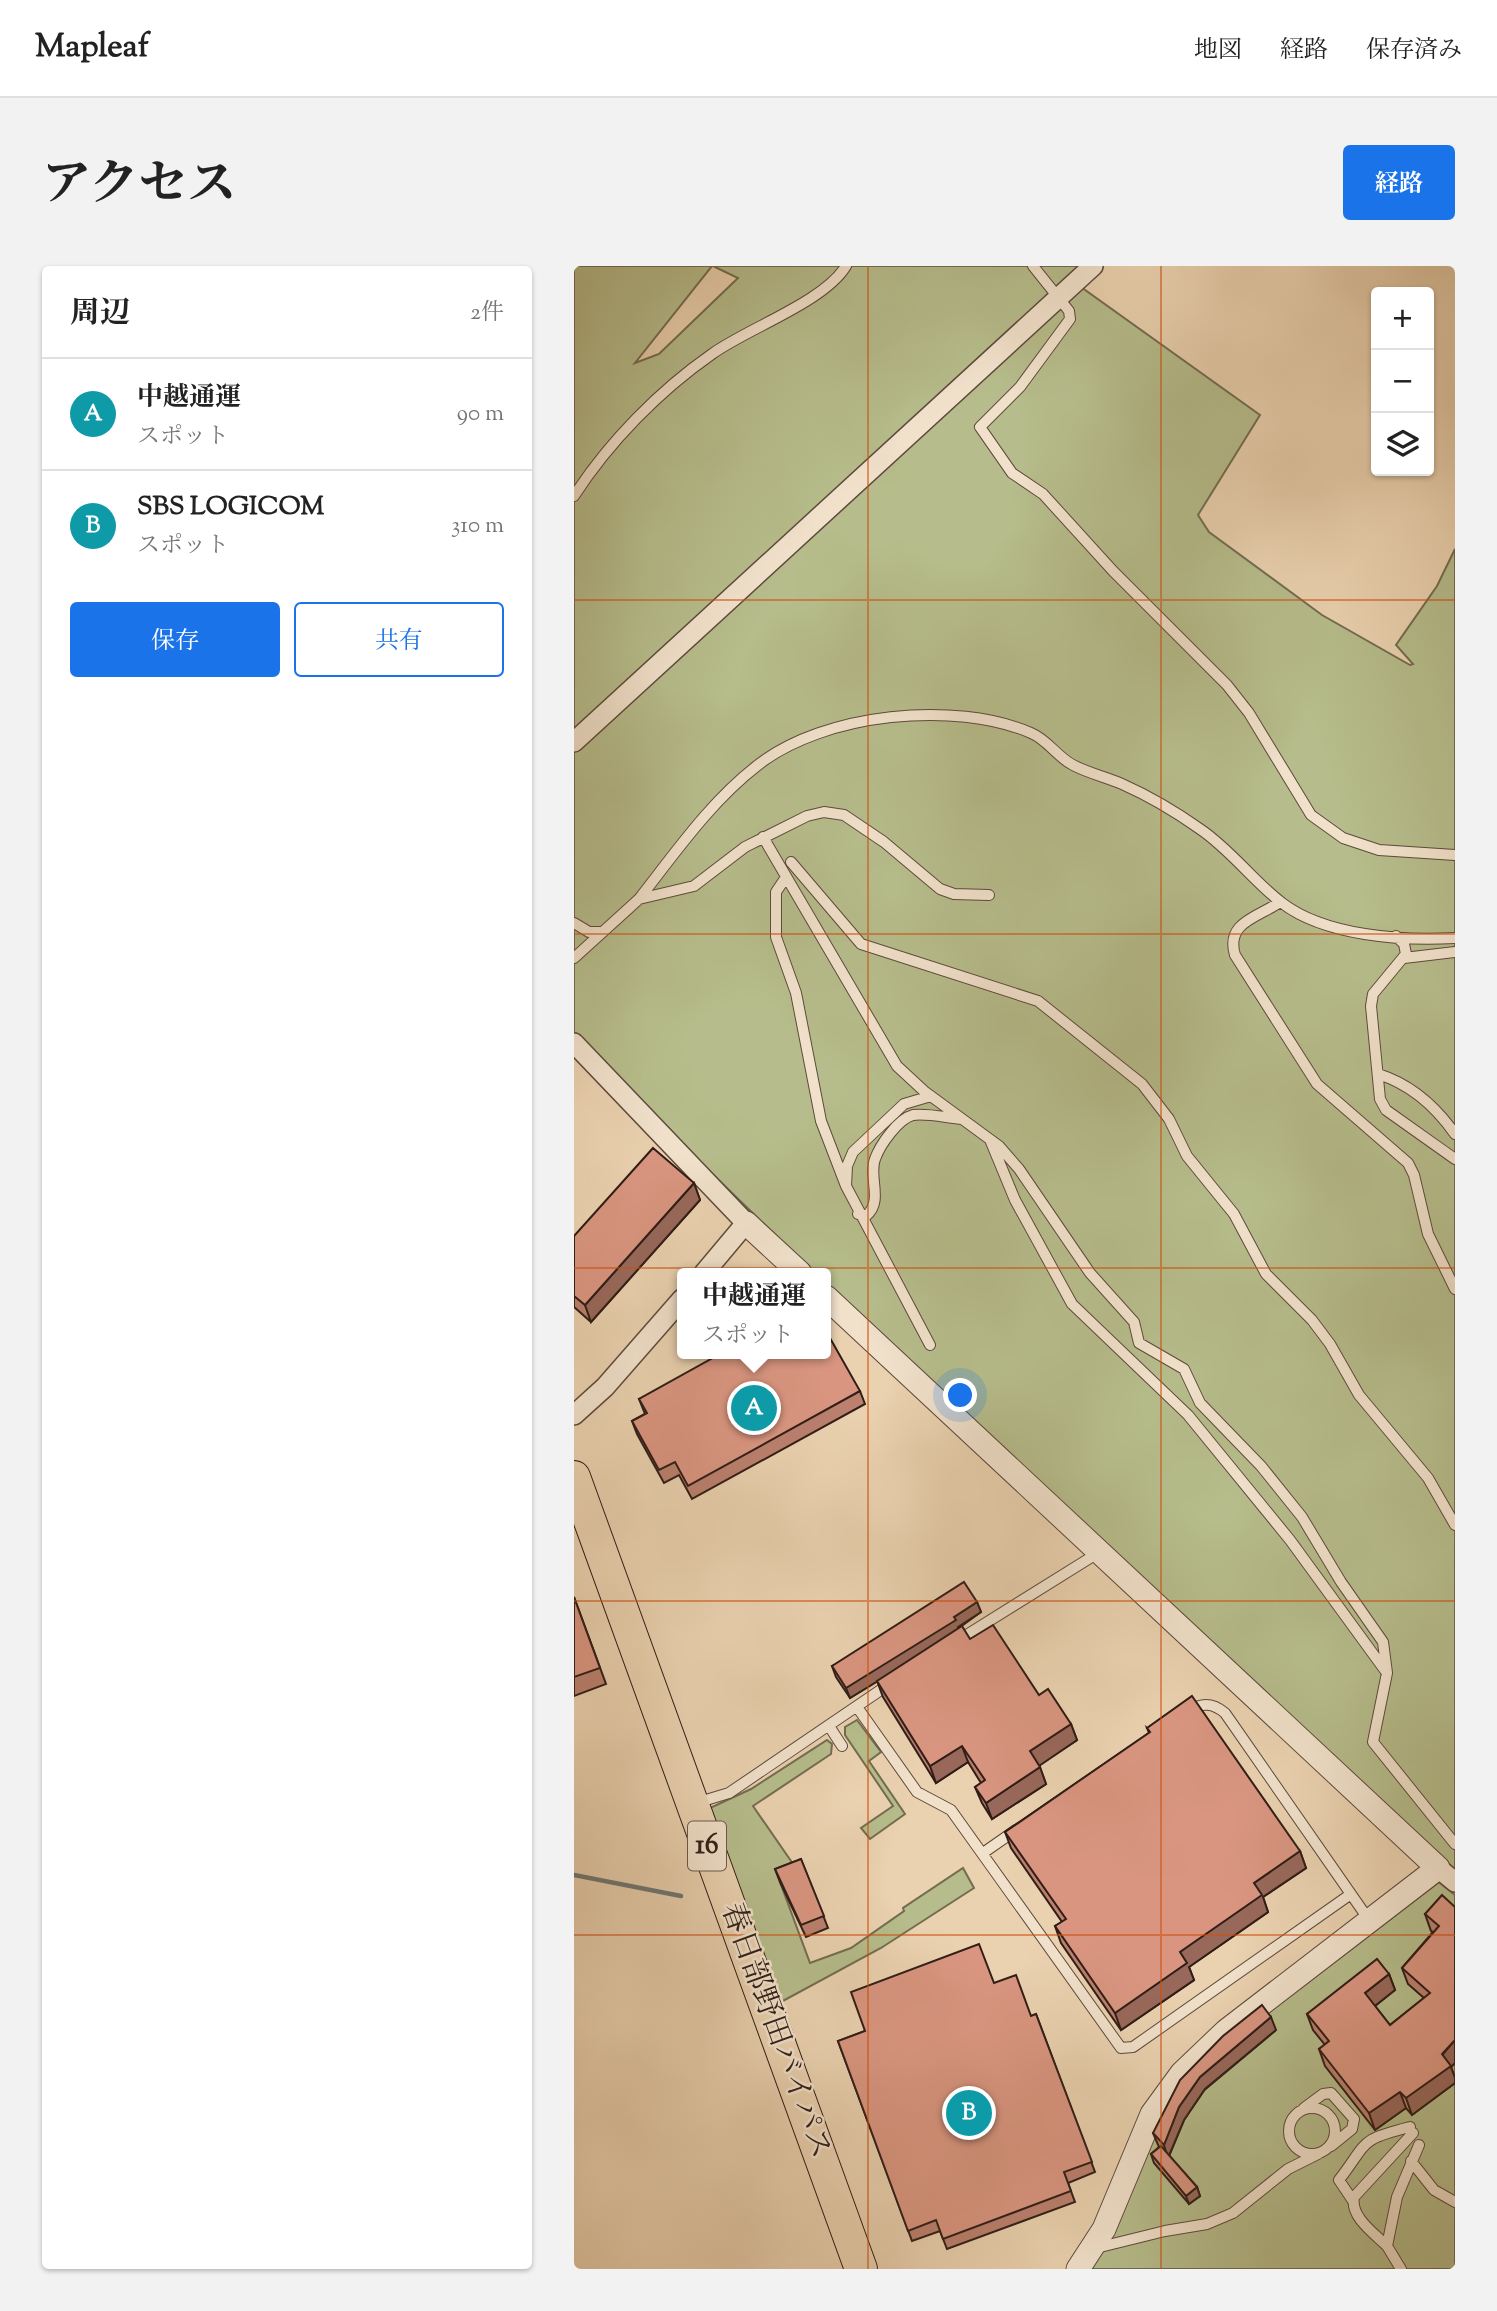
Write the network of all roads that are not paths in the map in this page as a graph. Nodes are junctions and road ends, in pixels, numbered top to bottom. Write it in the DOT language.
graph roads {
  1 [pos="846,266"];
  2 [pos="1033,266"];
  3 [pos="1093,266"];
  4 [pos="1058,297"];
  5 [pos="574,496"];
  6 [pos="574,742"];
  7 [pos="763,837"];
  8 [pos="1455,855"];
  9 [pos="791,862"];
  10 [pos="786,877"];
  11 [pos="815,891"];
  12 [pos="989,895"];
  13 [pos="639,900"];
  14 [pos="800,901"];
  15 [pos="1280,902"];
  16 [pos="574,923"];
  17 [pos="603,932"];
  18 [pos="1396,936"];
  19 [pos="1455,938"];
  20 [pos="1432,939"];
  21 [pos="1455,952"];
  22 [pos="1405,956"];
  23 [pos="574,958"];
  24 [pos="574,1043"];
  25 [pos="1378,1074"];
  26 [pos="931,1096"];
  27 [pos="962,1119"];
  28 [pos="1455,1134"];
  29 [pos="989,1139"];
  30 [pos="1455,1159"];
  31 [pos="846,1186"];
  32 [pos="858,1214"];
  33 [pos="746,1223"];
  34 [pos="708,1268"];
  35 [pos="795,1268"];
  36 [pos="1455,1289"];
  37 [pos="831,1302"];
  38 [pos="677,1305"];
  39 [pos="930,1345"];
  40 [pos="574,1415"];
  41 [pos="574,1477"];
  42 [pos="1455,1525"];
  43 [pos="574,1538"];
  44 [pos="1100,1552"];
  45 [pos="948,1647"];
  46 [pos="1387,1673"];
  47 [pos="901,1676"];
  48 [pos="857,1707"];
  49 [pos="1175,1721"];
  50 [pos="829,1726"];
  51 [pos="842,1746"];
  52 [pos="692,1804"];
  53 [pos="1028,1822"];
  54 [pos="1455,1844"];
  55 [pos="983,1853"];
  56 [pos="1447,1875"];
  57 [pos="1351,1894"];
  58 [pos="1370,1921"];
  59 [pos="1301,2111"];
  60 [pos="1289,2137"];
  61 [pos="1419,2145"];
  62 [pos="1322,2152"];
  63 [pos="1411,2161"];
  64 [pos="1287,2169"];
  65 [pos="1353,2201"];
  66 [pos="1455,2202"];
  67 [pos="1387,2246"];
  68 [pos="1093,2249"];
  69 [pos="839,2269"];
  70 [pos="861,2269"];
  71 [pos="1078,2269"];
  72 [pos="1401,2269"];
  1 -- 5 [label="lane"];
  2 -- 4 [label="lane"];
  3 -- 4 [label="street"];
  4 -- 6 [label="street"];
  4 -- 8 [label="lane"];
  7 -- 10 [label="lane"];
  7 -- 12 [label="lane"];
  7 -- 13 [label="lane"];
  9 -- 11 [label="lane"];
  10 -- 14 [label="lane"];
  10 -- 31 [label="lane"];
  11 -- 14 [label="lane"];
  11 -- 42 [label="lane"];
  13 -- 15 [label="lane"];
  13 -- 17 [label="lane"];
  14 -- 26 [label="lane"];
  15 -- 18 [label="lane"];
  15 -- 36 [label="lane"];
  16 -- 17 [label="lane"];
  17 -- 23 [label="lane"];
  18 -- 20 [label="lane"];
  18 -- 22 [label="lane"];
  19 -- 20 [label="lane"];
  20 -- 22 [label="lane"];
  21 -- 22 [label="lane"];
  22 -- 25 [label="lane"];
  24 -- 33 [label="street"];
  25 -- 28 [label="lane"];
  25 -- 30 [label="lane"];
  26 -- 27 [label="lane"];
  26 -- 31 [label="lane"];
  27 -- 29 [label="lane"];
  27 -- 32 [label="lane"];
  29 -- 46 [label="lane"];
  29 -- 46 [label="lane"];
  31 -- 32 [label="lane"];
  32 -- 39 [label="lane"];
  33 -- 34 [label="street"];
  33 -- 35 [label="street"];
  37 -- 44 [label="street"];
  38 -- 40 [label="street"];
  41 -- 52 [label="highway, 春日部野田バイパス / 16"];
  43 -- 69 [label="highway, 春日部野田バイパス / 16"];
  44 -- 45 [label="lane"];
  44 -- 56 [label="street"];
  46 -- 54 [label="lane"];
  47 -- 48 [label="lane"];
  48 -- 50 [label="lane"];
  48 -- 55 [label="lane"];
  49 -- 57 [label="lane"];
  50 -- 51 [label="lane"];
  50 -- 52 [label="lane"];
  52 -- 70 [label="highway, 春日部野田バイパス / 16"];
  53 -- 55 [label="lane"];
  55 -- 57 [label="lane"];
  56 -- 58 [label="street"];
  57 -- 58 [label="lane"];
  58 -- 68 [label="street"];
  59 -- 60 [label="lane"];
  59 -- 62 [label="lane"];
  59 -- 62 [label="lane"];
  60 -- 62 [label="lane"];
  60 -- 64 [label="lane"];
  61 -- 63 [label="lane"];
  62 -- 64 [label="lane"];
  63 -- 66 [label="lane"];
  63 -- 67 [label="lane"];
  64 -- 68 [label="lane"];
  65 -- 65 [label="lane"];
  65 -- 67 [label="lane"];
  67 -- 72 [label="lane"];
  68 -- 71 [label="street"];
}
